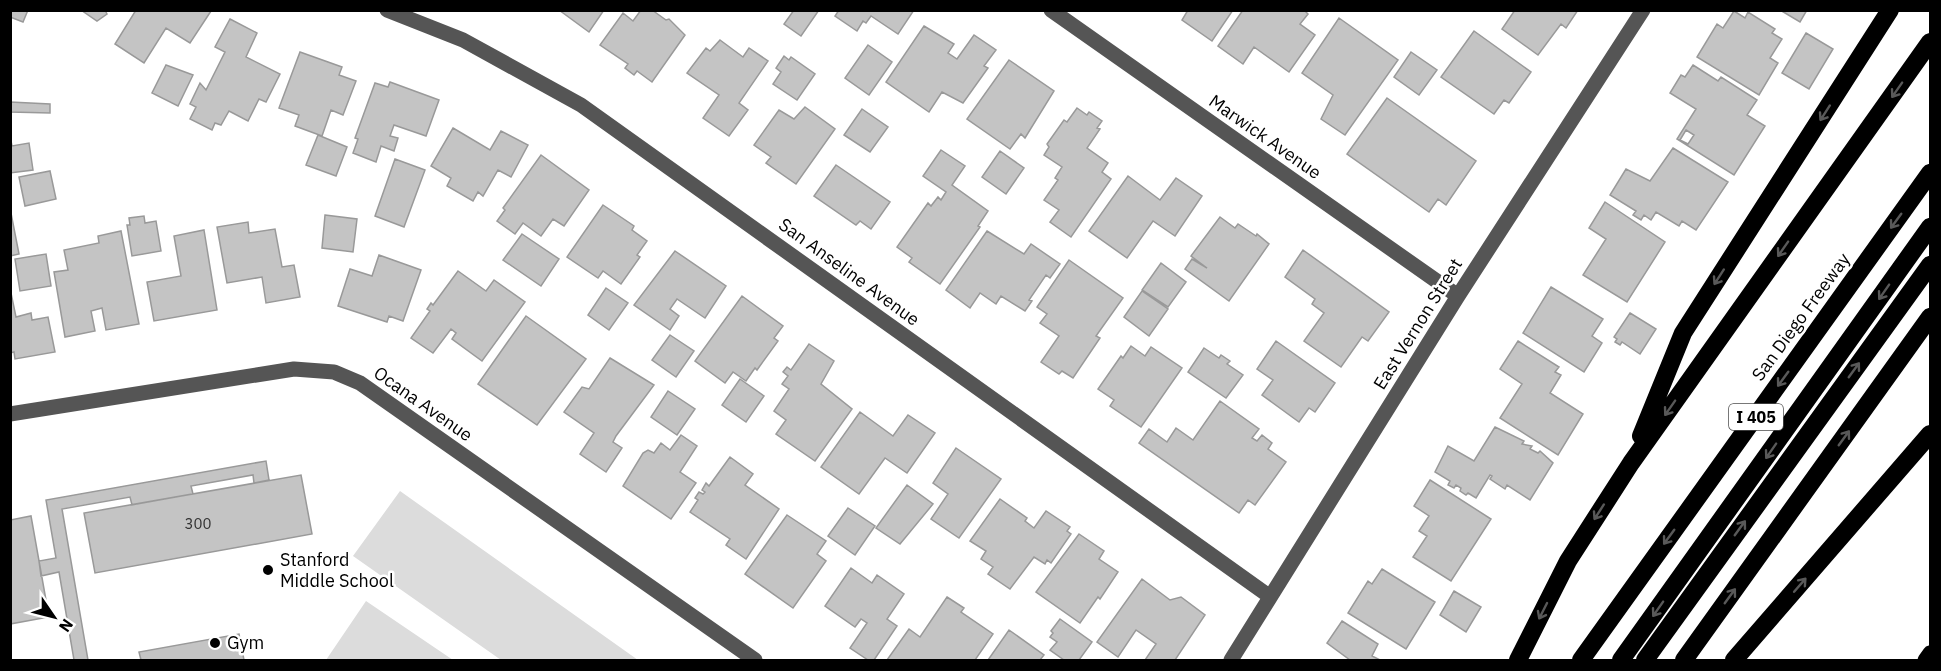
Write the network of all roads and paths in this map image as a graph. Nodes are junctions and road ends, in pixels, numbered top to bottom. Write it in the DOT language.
graph roads {
  1 [pos="387,10"];
  2 [pos="1051,10"];
  3 [pos="1643,10"];
  4 [pos="1890,10"];
  5 [pos="1930,42"];
  6 [pos="1930,173"];
  7 [pos="1930,227"];
  8 [pos="1930,265"];
  9 [pos="1458,296"];
  10 [pos="1930,317"];
  11 [pos="10,414"];
  12 [pos="1930,434"];
  13 [pos="1631,463"];
  14 [pos="1269,596"];
  15 [pos="1930,653"];
  16 [pos="755,660"];
  17 [pos="1231,660"];
  18 [pos="1518,660"];
  19 [pos="1581,660"];
  20 [pos="1622,660"];
  21 [pos="1645,660"];
  22 [pos="1684,660"];
  23 [pos="1734,660"];
  24 [pos="1925,660"];
  1 -- 14 [label="street, San Anseline Avenue"];
  2 -- 9 [label="street, Marwick Avenue"];
  3 -- 9 [label="street, East Vernon Street"];
  4 -- 13 [label="highway, one-way"];
  5 -- 13 [label="highway, one-way"];
  6 -- 19 [label="highway, San Diego Freeway / I 405, one-way"];
  7 -- 20 [label="highway, one-way"];
  21 -- 8 [label="highway, one-way"];
  9 -- 14 [label="street, East Vernon Street"];
  22 -- 10 [label="highway, one-way"];
  11 -- 16 [label="street, Ocana Avenue"];
  23 -- 12 [label="highway, one-way"];
  13 -- 18 [label="highway, one-way"];
  14 -- 17 [label="street, East Vernon Street"];
  15 -- 24 [label="main road"];
}
